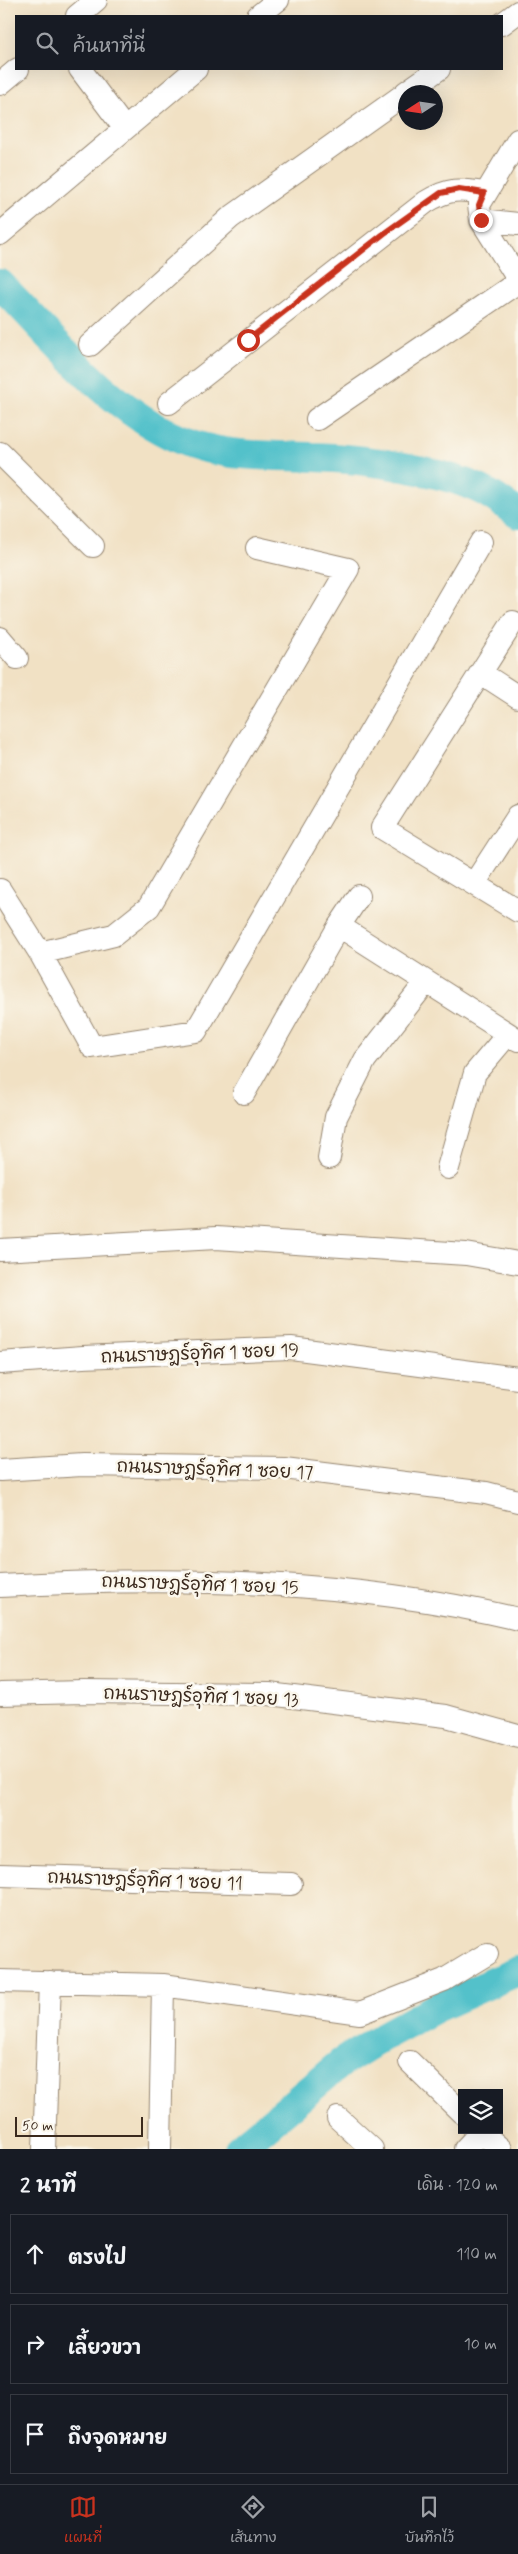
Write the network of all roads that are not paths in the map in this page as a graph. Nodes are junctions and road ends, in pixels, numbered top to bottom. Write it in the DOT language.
graph roads {
  1 [pos="96,0"];
  2 [pos="278,0"];
  3 [pos="518,12"];
  4 [pos="78,15"];
  5 [pos="259,15"];
  6 [pos="503,23"];
  7 [pos="17,70"];
  8 [pos="81,70"];
  9 [pos="195,70"];
  10 [pos="438,70"];
  11 [pos="0,84"];
  12 [pos="417,85"];
  13 [pos="398,99"];
  14 [pos="125,129"];
  15 [pos="518,140"];
  16 [pos="484,193"];
  17 [pos="481,220"];
  18 [pos="518,224"];
  19 [pos="0,234"];
  20 [pos="518,280"];
  21 [pos="90,345"];
  22 [pos="169,403"];
  23 [pos="317,419"];
  24 [pos="0,453"];
  25 [pos="481,542"];
  26 [pos="93,546"];
  27 [pos="257,548"];
  28 [pos="513,622"];
  29 [pos="0,638"];
  30 [pos="17,658"];
  31 [pos="481,674"];
  32 [pos="518,697"];
  33 [pos="518,816"];
  34 [pos="474,884"];
  35 [pos="0,890"];
  36 [pos="359,896"];
  37 [pos="518,911"];
  38 [pos="338,926"];
  39 [pos="40,953"];
  40 [pos="426,982"];
  41 [pos="513,1037"];
  42 [pos="244,1093"];
  43 [pos="329,1158"];
  44 [pos="448,1168"];
  45 [pos="0,1250"];
  46 [pos="518,1262"];
  47 [pos="0,1363"];
  48 [pos="518,1378"];
  49 [pos="0,1470"];
  50 [pos="518,1501"];
  51 [pos="0,1586"];
  52 [pos="518,1619"];
  53 [pos="0,1694"];
  54 [pos="518,1736"];
  55 [pos="0,1875"];
  56 [pos="291,1884"];
  57 [pos="487,1954"];
  58 [pos="0,1981"];
  59 [pos="50,1982"];
  60 [pos="163,1985"];
  61 [pos="410,2062"];
  62 [pos="458,2110"];
  63 [pos="338,2118"];
  64 [pos="478,2134"];
  65 [pos="484,2134"];
  66 [pos="44,2149"];
  67 [pos="160,2149"];
  68 [pos="372,2149"];
  69 [pos="465,2149"];
  70 [pos="501,2149"];
  1 -- 4 [label="street"];
  2 -- 5 [label="street"];
  3 -- 6 [label="street"];
  7 -- 11 [label="street"];
  8 -- 14 [label="street"];
  9 -- 14 [label="street"];
  10 -- 12 [label="street"];
  13 -- 21 [label="street"];
  14 -- 19 [label="street"];
  15 -- 16 [label="street"];
  16 -- 17 [label="street"];
  16 -- 22 [label="street"];
  17 -- 18 [label="street"];
  17 -- 20 [label="street"];
  20 -- 23 [label="street"];
  24 -- 26 [label="street"];
  25 -- 39 [label="street"];
  27 -- 39 [label="street"];
  28 -- 31 [label="street"];
  29 -- 30 [label="street"];
  31 -- 32 [label="street"];
  31 -- 34 [label="street"];
  33 -- 34 [label="street"];
  34 -- 37 [label="street"];
  35 -- 39 [label="street"];
  36 -- 38 [label="street"];
  38 -- 40 [label="street"];
  38 -- 42 [label="street"];
  40 -- 41 [label="street"];
  40 -- 43 [label="street"];
  41 -- 44 [label="street"];
  45 -- 46 [label="street"];
  47 -- 48 [label="street, ถนนราษฎร์อุทิศ 1 ซอย 19"];
  49 -- 50 [label="street, ถนนราษฎร์อุทิศ 1 ซอย 17"];
  51 -- 52 [label="street, ถนนราษฎร์อุทิศ 1 ซอย 15"];
  53 -- 54 [label="street, ถนนราษฎร์อุทิศ 1 ซอย 13"];
  55 -- 56 [label="street, ถนนราษฎร์อุทิศ 1 ซอย 11"];
  57 -- 60 [label="street"];
  58 -- 59 [label="street"];
  59 -- 60 [label="street"];
  59 -- 66 [label="street"];
  60 -- 67 [label="street"];
  61 -- 62 [label="street"];
  63 -- 68 [label="street"];
  64 -- 69 [label="street"];
  65 -- 70 [label="street"];
}
